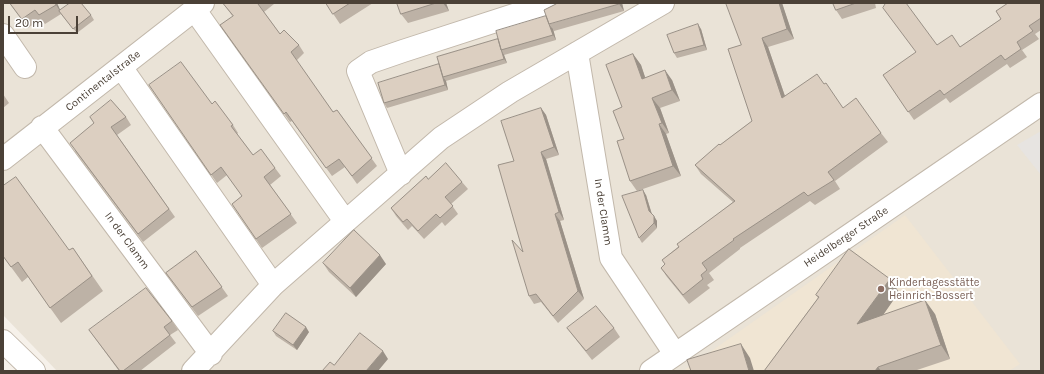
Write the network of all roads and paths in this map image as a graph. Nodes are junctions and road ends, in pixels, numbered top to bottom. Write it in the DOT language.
graph roads {
  1 [pos="551,3"];
  2 [pos="663,3"];
  3 [pos="199,6"];
  4 [pos="3,35"];
  5 [pos="577,53"];
  6 [pos="25,67"];
  7 [pos="121,67"];
  8 [pos="1041,104"];
  9 [pos="42,127"];
  10 [pos="3,159"];
  11 [pos="401,174"];
  12 [pos="345,221"];
  13 [pos="273,285"];
  14 [pos="3,341"];
  15 [pos="211,354"];
  16 [pos="675,354"];
  17 [pos="34,371"];
  18 [pos="193,371"];
  19 [pos="651,371"];
  1 -- 11 [label="street"];
  2 -- 5 [label="street"];
  3 -- 7 [label="street, Continentalstraße"];
  3 -- 12 [label="street"];
  4 -- 6 [label="street"];
  5 -- 11 [label="street"];
  5 -- 16 [label="street, In der Clamm"];
  7 -- 9 [label="street, Continentalstraße"];
  7 -- 13 [label="street"];
  8 -- 16 [label="street, Heidelberger Straße"];
  9 -- 10 [label="street, Continentalstraße"];
  9 -- 15 [label="street, In der Clamm"];
  11 -- 12 [label="street"];
  12 -- 13 [label="street"];
  13 -- 15 [label="street"];
  14 -- 17 [label="street"];
  15 -- 18 [label="street"];
  16 -- 19 [label="street, Heidelberger Straße"];
}
